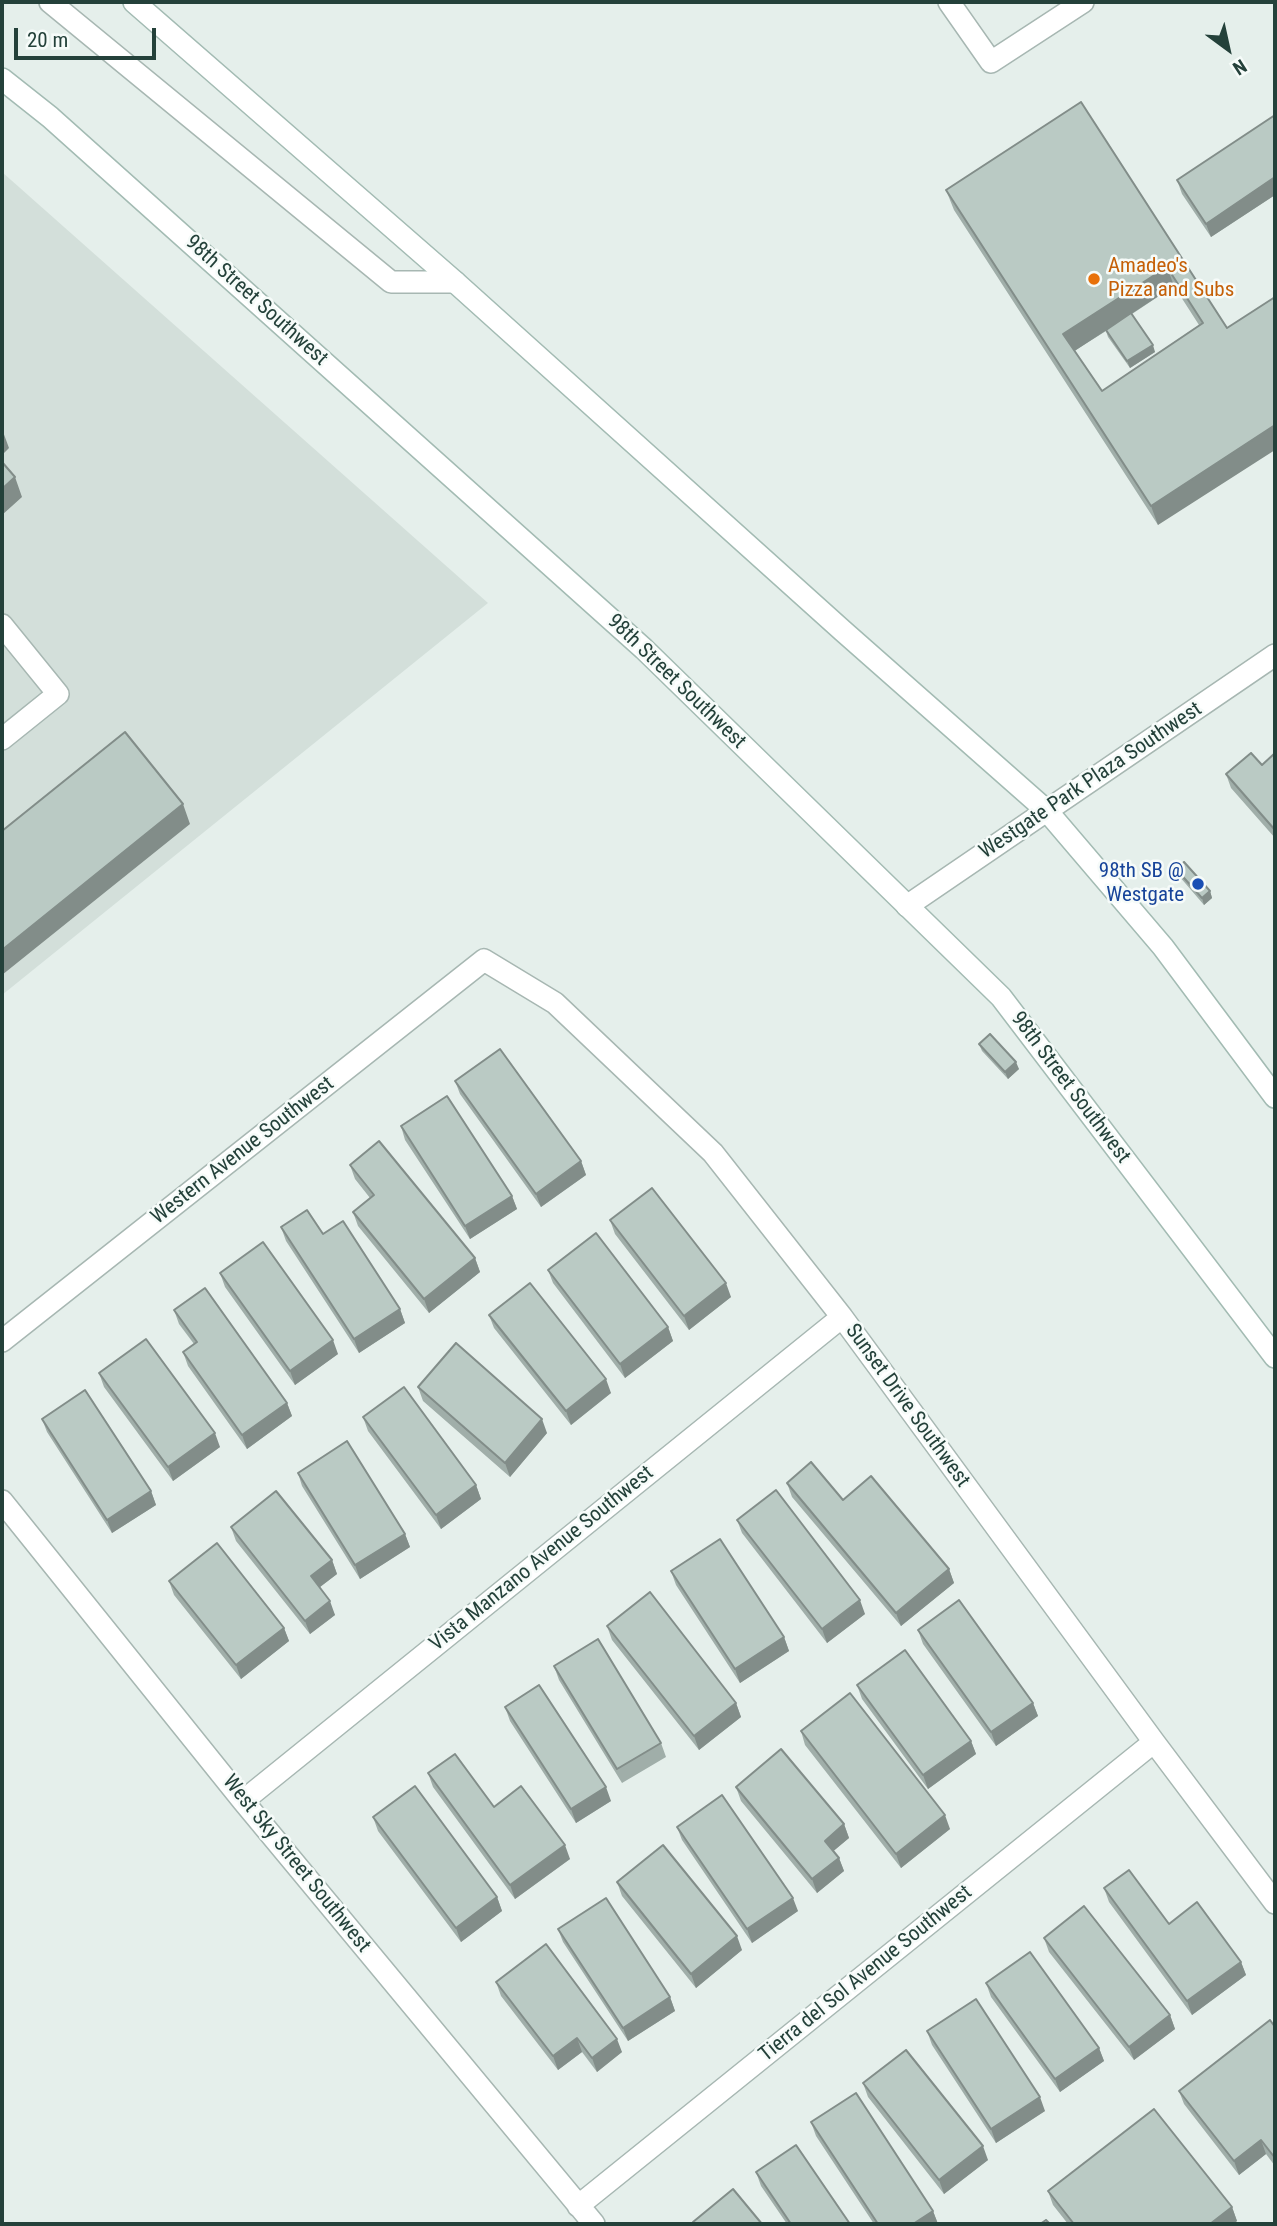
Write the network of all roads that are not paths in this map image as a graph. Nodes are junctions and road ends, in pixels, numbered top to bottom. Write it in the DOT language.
graph roads {
  1 [pos="50,2"];
  2 [pos="134,2"];
  3 [pos="949,2"];
  4 [pos="1083,2"];
  5 [pos="2,79"];
  6 [pos="455,282"];
  7 [pos="2,625"];
  8 [pos="1275,655"];
  9 [pos="2,739"];
  10 [pos="1047,811"];
  11 [pos="907,906"];
  12 [pos="484,960"];
  13 [pos="1275,1097"];
  14 [pos="842,1317"];
  15 [pos="2,1341"];
  16 [pos="1275,1357"];
  17 [pos="2,1501"];
  18 [pos="1154,1742"];
  19 [pos="243,1801"];
  20 [pos="1275,1903"];
  21 [pos="578,2206"];
  22 [pos="594,2224"];
  1 -- 6 [label="street"];
  2 -- 6 [label="street"];
  3 -- 4 [label="street"];
  5 -- 11 [label="street, 98th Street Southwest"];
  6 -- 10 [label="street"];
  7 -- 9 [label="street"];
  8 -- 10 [label="street, Westgate Park Plaza Southwest"];
  10 -- 11 [label="street, Westgate Park Plaza Southwest"];
  10 -- 13 [label="street"];
  11 -- 16 [label="street, 98th Street Southwest"];
  12 -- 14 [label="street, Sunset Drive Southwest"];
  12 -- 15 [label="street, Western Avenue Southwest"];
  14 -- 18 [label="street, Sunset Drive Southwest"];
  14 -- 19 [label="street, Vista Manzano Avenue Southwest"];
  17 -- 19 [label="street, West Sky Street Southwest"];
  18 -- 20 [label="street, Sunset Drive Southwest"];
  18 -- 21 [label="street, Tierra del Sol Avenue Southwest"];
  19 -- 21 [label="street, West Sky Street Southwest"];
  21 -- 22 [label="street, West Sky Street Southwest"];
}
